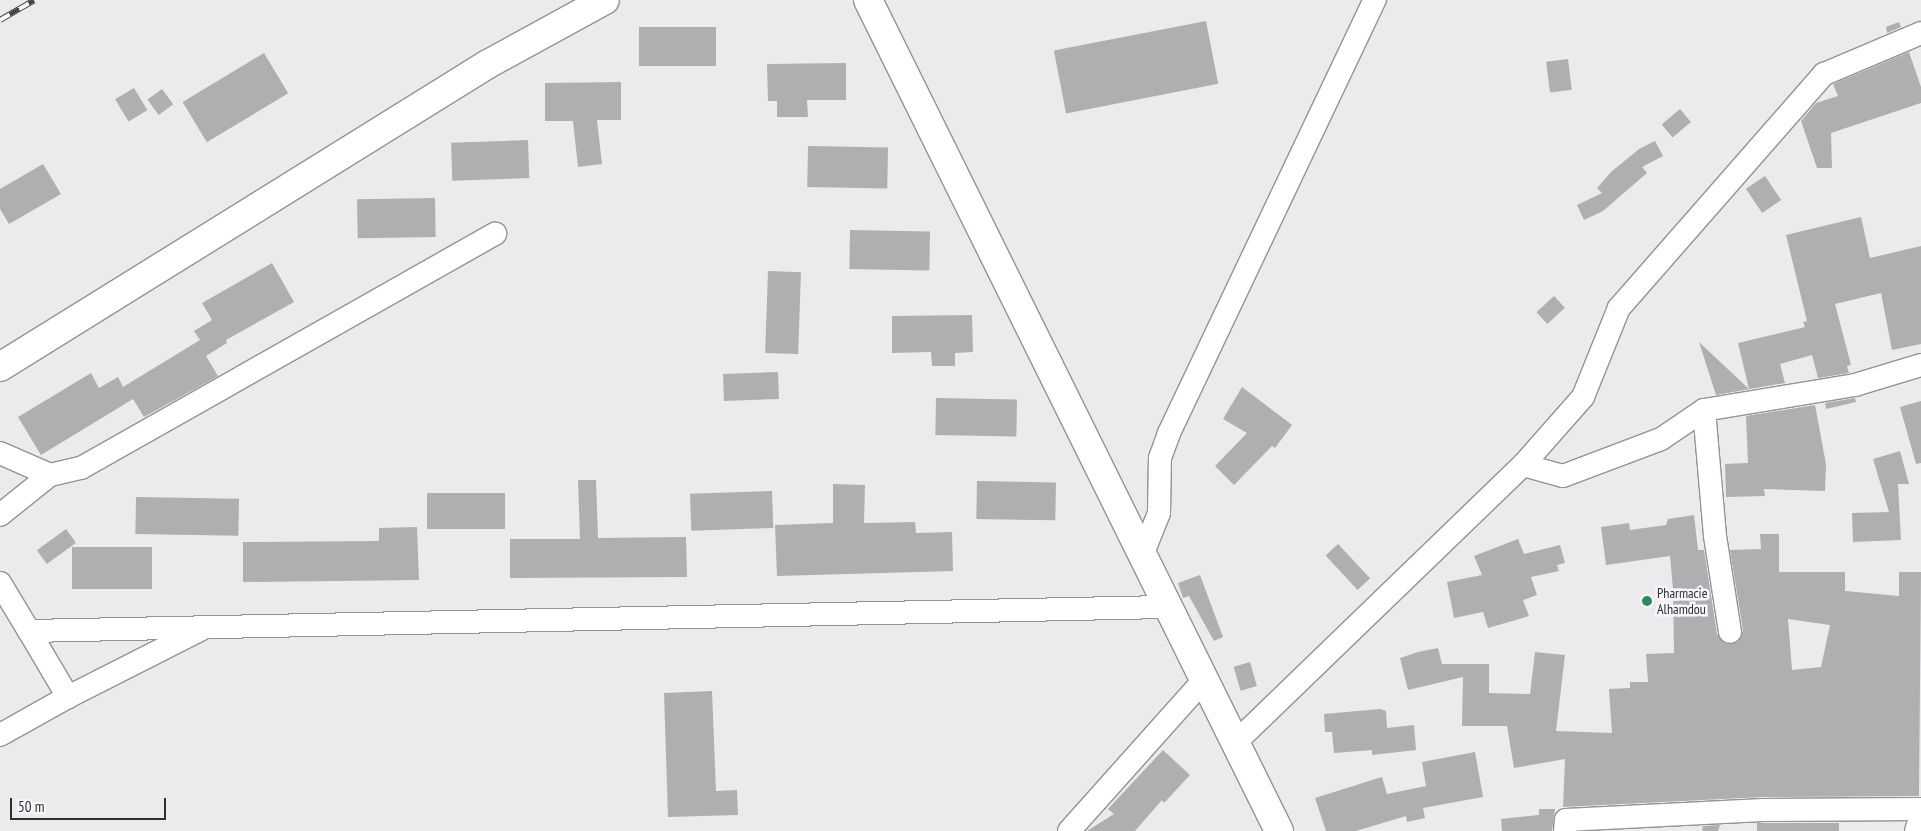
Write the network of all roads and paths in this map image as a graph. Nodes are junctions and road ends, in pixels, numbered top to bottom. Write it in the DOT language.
graph roads {
  1 [pos="605,0"];
  2 [pos="868,0"];
  3 [pos="1375,0"];
  4 [pos="1921,33"];
  5 [pos="495,234"];
  6 [pos="1921,366"];
  7 [pos="0,368"];
  8 [pos="1704,410"];
  9 [pos="0,452"];
  10 [pos="1523,465"];
  11 [pos="50,475"];
  12 [pos="0,515"];
  13 [pos="1143,553"];
  14 [pos="0,583"];
  15 [pos="1169,607"];
  16 [pos="210,626"];
  17 [pos="30,630"];
  18 [pos="1730,632"];
  19 [pos="1204,680"];
  20 [pos="68,696"];
  21 [pos="0,736"];
  22 [pos="1235,743"];
  23 [pos="1921,809"];
  24 [pos="1921,816"];
  25 [pos="1069,831"];
  26 [pos="1279,831"];
  27 [pos="1565,831"];
  28 [pos="1916,831"];
  1 -- 7 [label="street"];
  2 -- 13 [label="street"];
  3 -- 13 [label="street"];
  4 -- 10 [label="street"];
  5 -- 11 [label="street"];
  6 -- 8 [label="street"];
  8 -- 10 [label="street"];
  8 -- 18 [label="street"];
  9 -- 11 [label="street"];
  10 -- 22 [label="street"];
  11 -- 12 [label="street"];
  13 -- 15 [label="street"];
  14 -- 17 [label="street"];
  15 -- 16 [label="street"];
  15 -- 19 [label="street"];
  16 -- 17 [label="street"];
  16 -- 20 [label="street"];
  17 -- 20 [label="street"];
  19 -- 22 [label="street"];
  19 -- 25 [label="street"];
  20 -- 21 [label="street"];
  22 -- 26 [label="street"];
  23 -- 27 [label="street"];
  24 -- 28 [label="street"];
}
